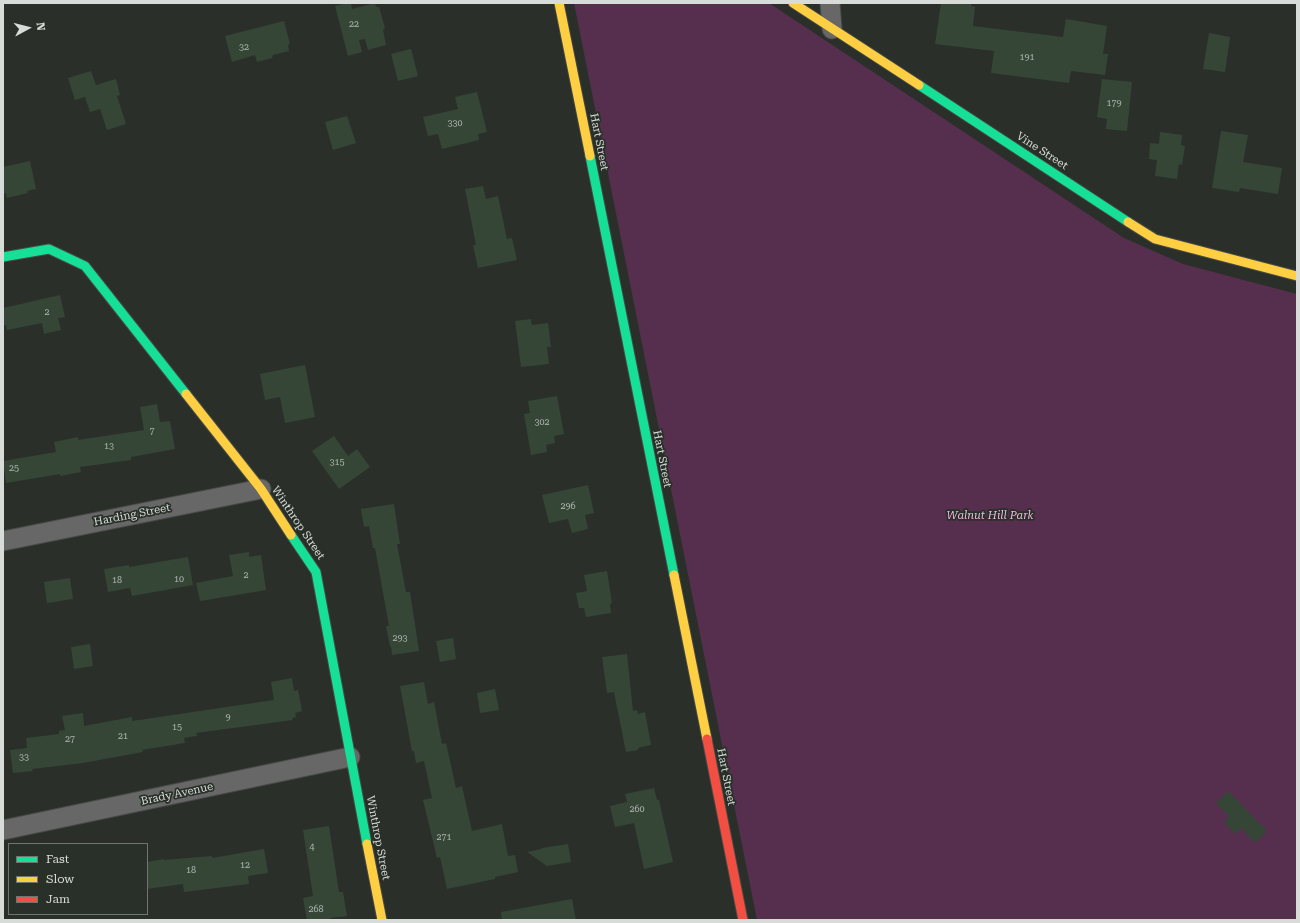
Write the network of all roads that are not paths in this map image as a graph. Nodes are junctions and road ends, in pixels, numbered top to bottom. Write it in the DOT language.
graph roads {
  1 [pos="559,3"];
  2 [pos="793,3"];
  3 [pos="830,3"];
  4 [pos="832,29"];
  5 [pos="3,257"];
  6 [pos="1297,276"];
  7 [pos="261,489"];
  8 [pos="3,541"];
  9 [pos="350,757"];
  10 [pos="3,830"];
  11 [pos="382,920"];
  12 [pos="743,920"];
  1 -- 12 [label="street, Hart Street"];
  2 -- 4 [label="street, Vine Street"];
  3 -- 4 [label="street"];
  4 -- 6 [label="street, Vine Street"];
  5 -- 7 [label="street, Winthrop Street"];
  7 -- 8 [label="street, Harding Street"];
  7 -- 9 [label="street, Winthrop Street"];
  9 -- 10 [label="street, Brady Avenue"];
  9 -- 11 [label="street, Winthrop Street"];
}
